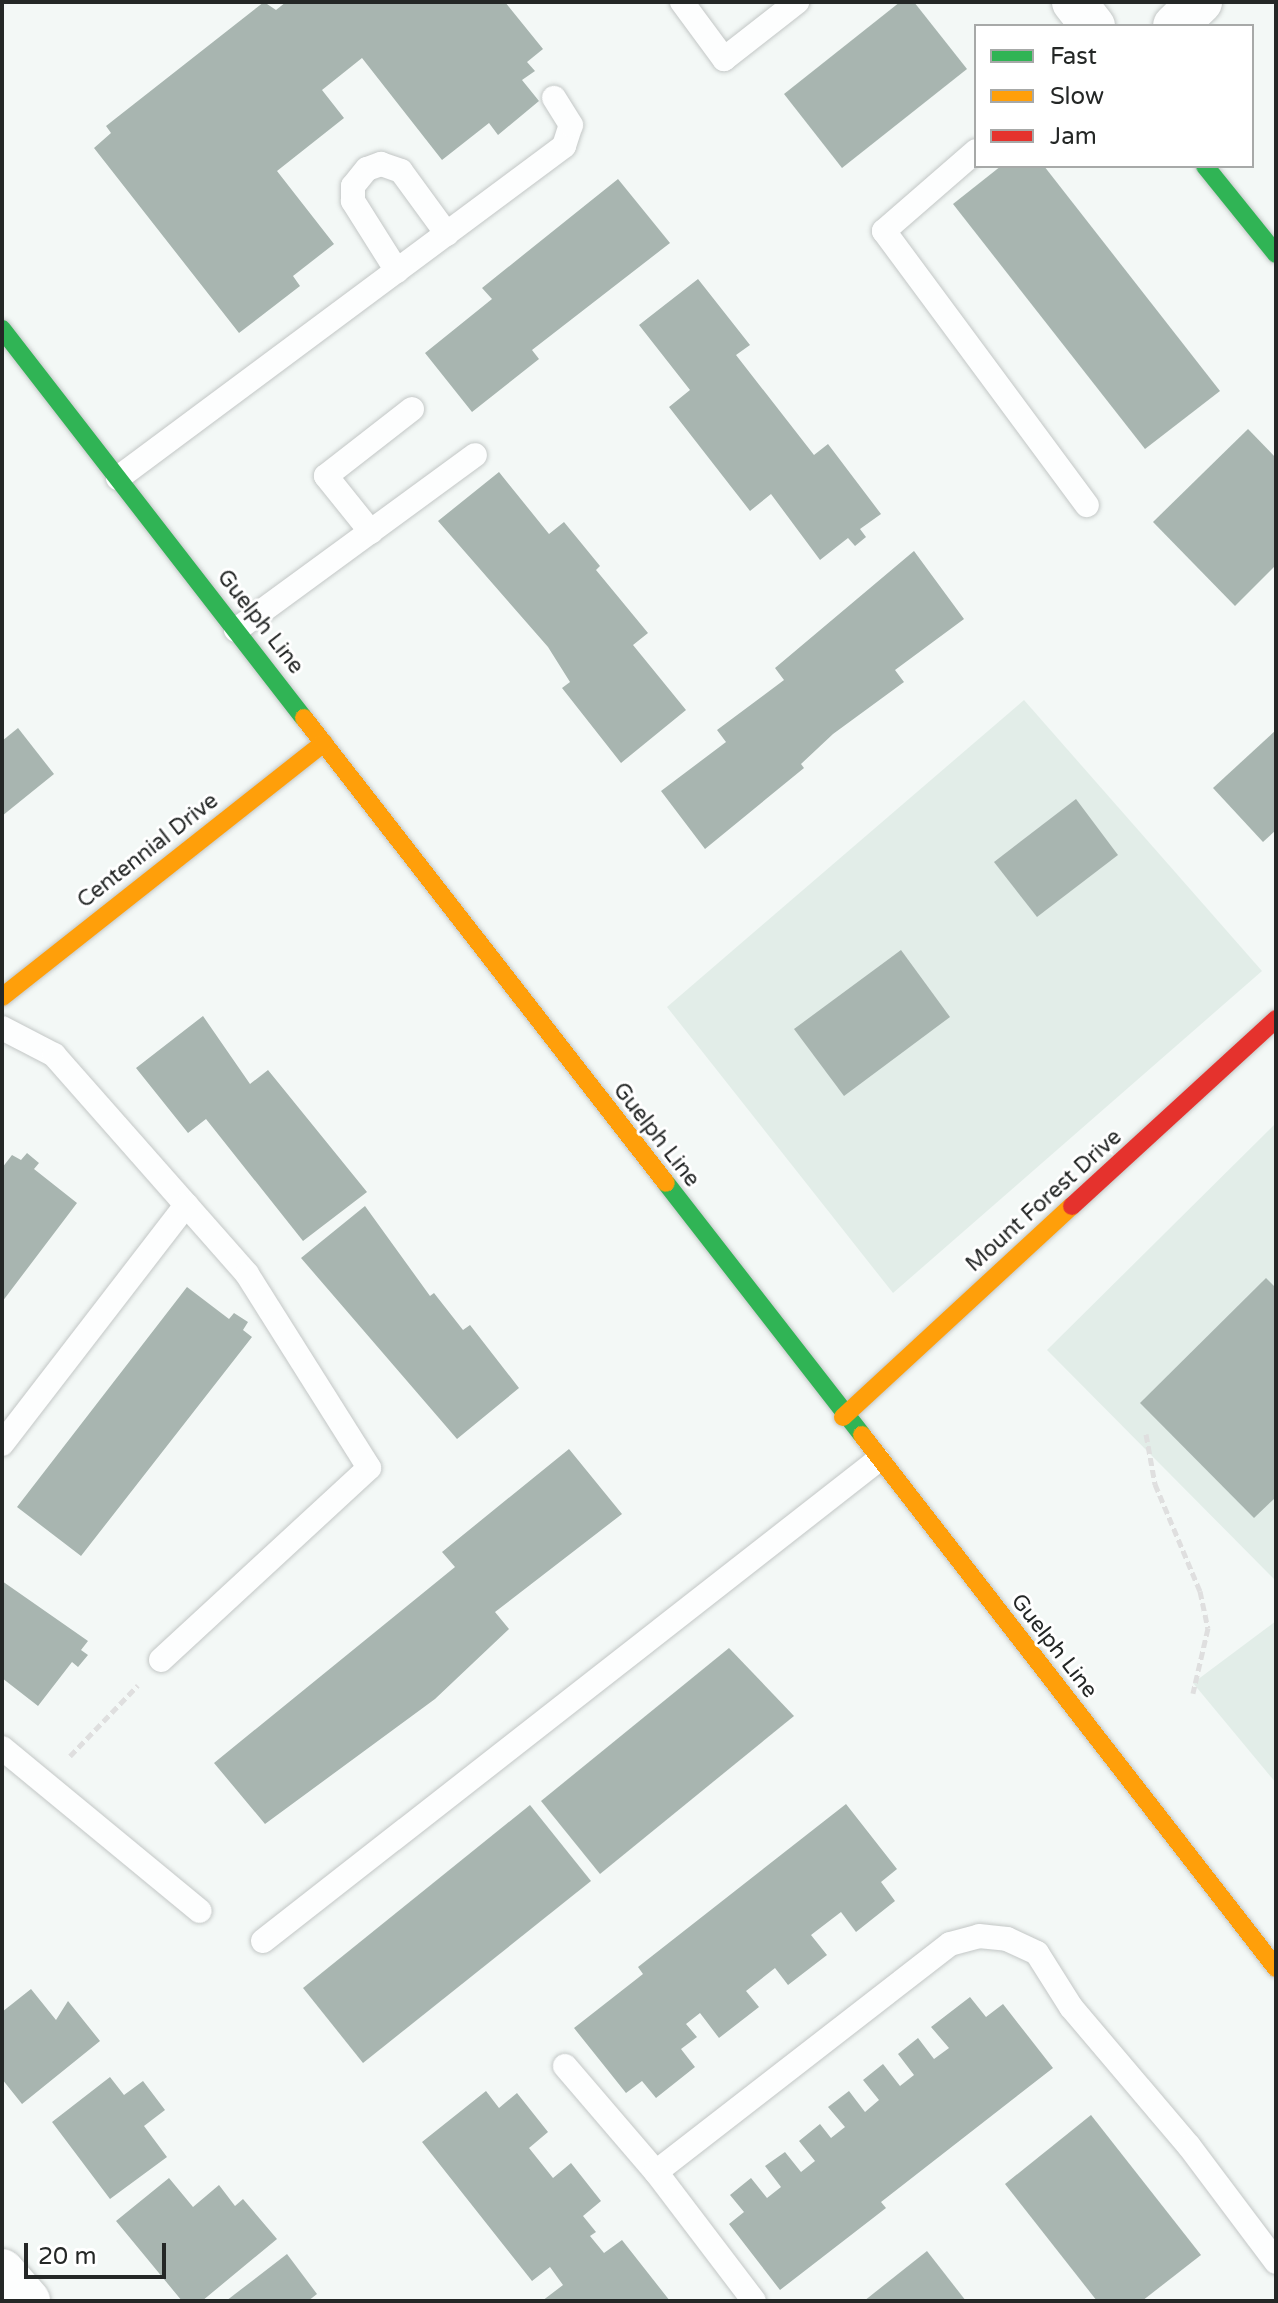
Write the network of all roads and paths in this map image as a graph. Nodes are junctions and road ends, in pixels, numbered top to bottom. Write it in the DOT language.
graph roads {
  1 [pos="682,2"];
  2 [pos="797,2"];
  3 [pos="1074,2"];
  4 [pos="1200,2"];
  5 [pos="1091,24"];
  6 [pos="1177,24"];
  7 [pos="554,98"];
  8 [pos="974,153"];
  9 [pos="1207,168"];
  10 [pos="447,234"];
  11 [pos="1276,254"];
  12 [pos="397,271"];
  13 [pos="2,329"];
  14 [pos="412,409"];
  15 [pos="475,455"];
  16 [pos="118,478"];
  17 [pos="1087,505"];
  18 [pos="371,532"];
  19 [pos="236,630"];
  20 [pos="324,743"];
  21 [pos="2,997"];
  22 [pos="1276,1019"];
  23 [pos="2,1028"];
  24 [pos="186,1205"];
  25 [pos="843,1417"];
  26 [pos="1146,1434"];
  27 [pos="2,1444"];
  28 [pos="878,1460"];
  29 [pos="161,1660"];
  30 [pos="1193,1693"];
  31 [pos="2,1748"];
  32 [pos="45,1783"];
  33 [pos="200,1911"];
  34 [pos="263,1941"];
  35 [pos="1276,1968"];
  36 [pos="565,2066"];
  37 [pos="656,2172"];
  38 [pos="1276,2262"];
  39 [pos="2,2271"];
  40 [pos="28,2301"];
  41 [pos="754,2301"];
  1 -- 2 [label="lane"];
  3 -- 5 [label="street"];
  4 -- 6 [label="street"];
  7 -- 10 [label="lane"];
  8 -- 17 [label="lane"];
  9 -- 11 [label="main road"];
  10 -- 12 [label="lane"];
  10 -- 12 [label="lane"];
  12 -- 16 [label="lane"];
  13 -- 16 [label="main road, Guelph Line"];
  14 -- 18 [label="lane"];
  15 -- 18 [label="lane"];
  16 -- 19 [label="main road, Guelph Line"];
  18 -- 19 [label="lane"];
  19 -- 20 [label="main road, Guelph Line"];
  20 -- 21 [label="main road, Centennial Drive"];
  20 -- 25 [label="main road, Guelph Line"];
  22 -- 25 [label="main road, Mount Forest Drive"];
  23 -- 24 [label="lane"];
  24 -- 27 [label="lane"];
  24 -- 29 [label="lane"];
  25 -- 28 [label="main road, Guelph Line"];
  26 -- 30 [label="path"];
  28 -- 34 [label="lane"];
  28 -- 35 [label="main road, Guelph Line"];
  29 -- 32 [label="path"];
  31 -- 32 [label="lane"];
  32 -- 33 [label="lane"];
  36 -- 37 [label="lane"];
  37 -- 38 [label="lane"];
  37 -- 41 [label="lane"];
  39 -- 40 [label="street"];
}
